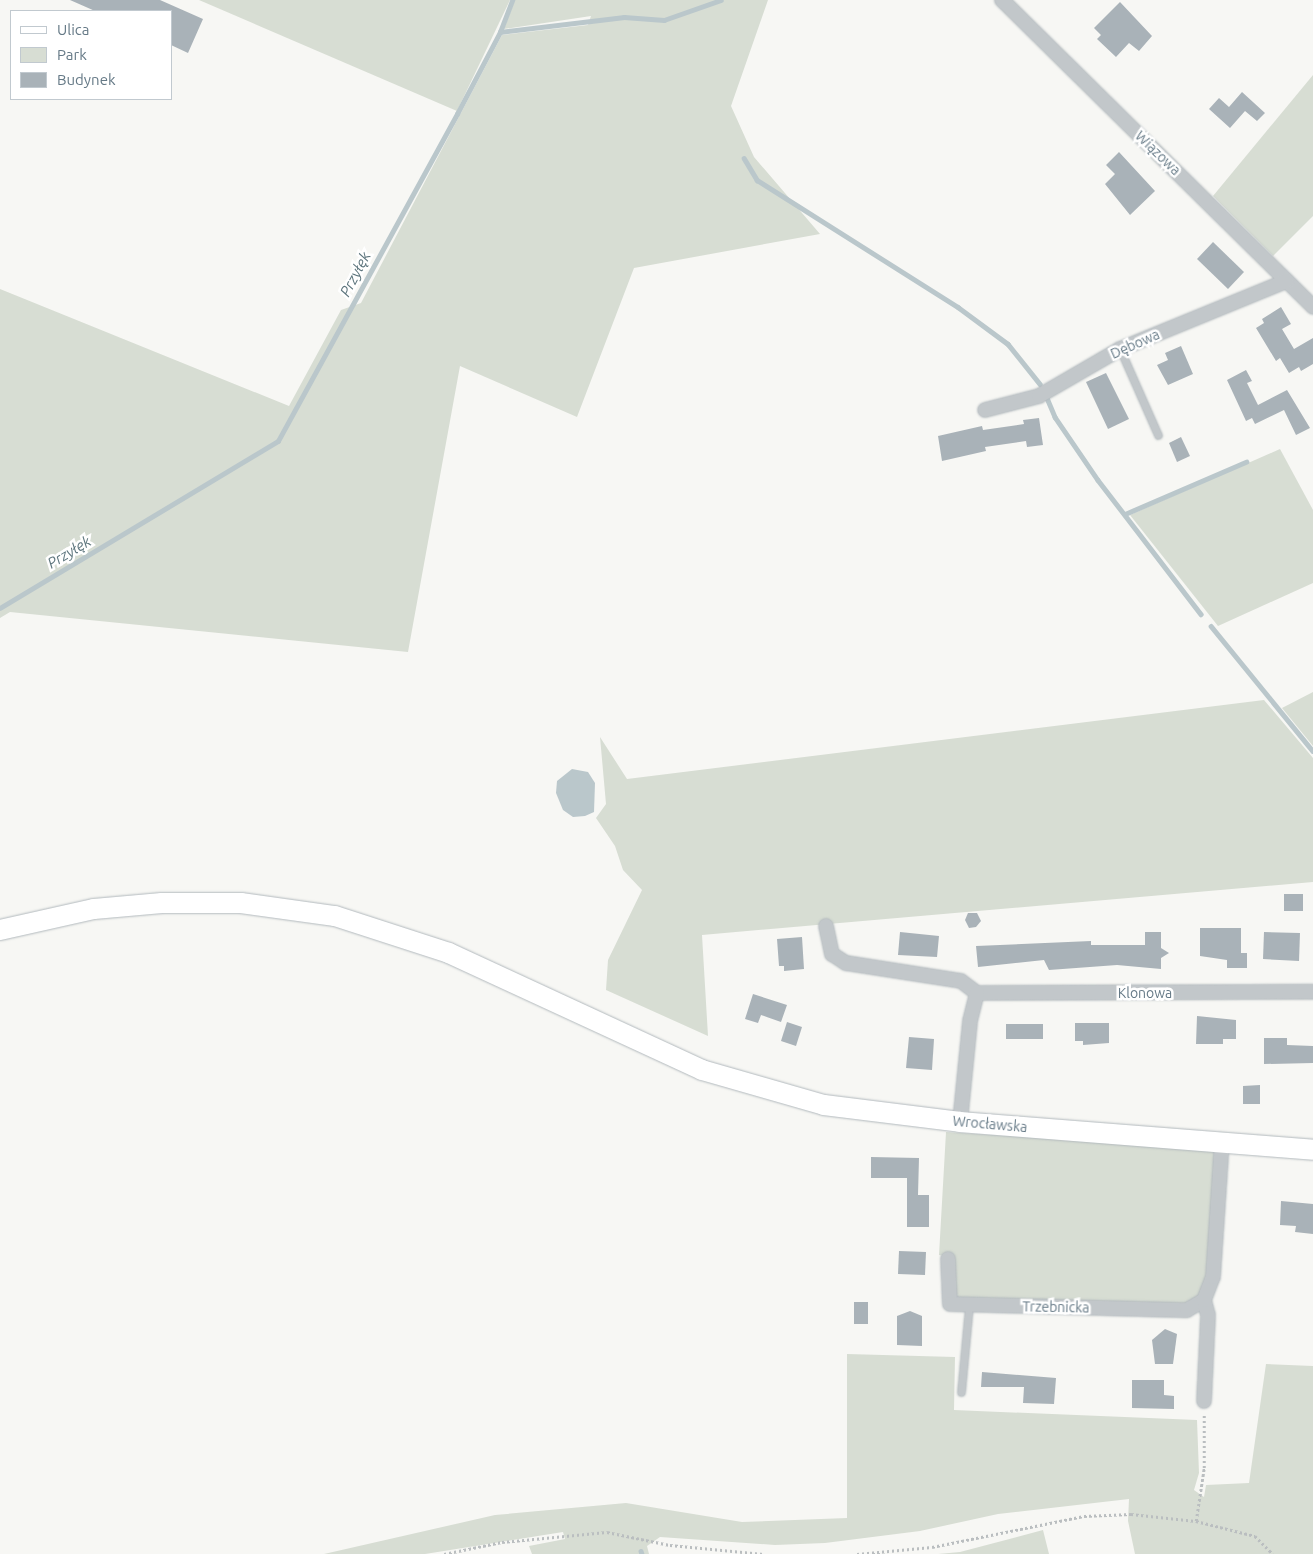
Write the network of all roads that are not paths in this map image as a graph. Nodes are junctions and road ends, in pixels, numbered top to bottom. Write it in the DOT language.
graph roads {
  1 [pos="1002,0"];
  2 [pos="1288,281"];
  3 [pos="1313,307"];
  4 [pos="1120,349"];
  5 [pos="985,410"];
  6 [pos="1158,435"];
  7 [pos="826,926"];
  8 [pos="0,930"];
  9 [pos="1313,992"];
  10 [pos="977,993"];
  11 [pos="960,1122"];
  12 [pos="1222,1143"];
  13 [pos="1313,1150"];
  14 [pos="948,1259"];
  15 [pos="1204,1300"];
  16 [pos="969,1305"];
  17 [pos="961,1392"];
  18 [pos="1204,1401"];
  1 -- 2 [label="street, Wiązowa"];
  2 -- 3 [label="street, Wiązowa"];
  2 -- 4 [label="street, Dębowa"];
  4 -- 5 [label="street, Dębowa"];
  4 -- 6 [label="lane"];
  7 -- 10 [label="street"];
  8 -- 11 [label="street, Wrocławska"];
  9 -- 10 [label="street, Klonowa"];
  10 -- 11 [label="street"];
  11 -- 12 [label="street, Wrocławska"];
  12 -- 13 [label="street, Wrocławska"];
  12 -- 15 [label="street"];
  14 -- 16 [label="street, Trzebnicka"];
  15 -- 16 [label="street, Trzebnicka"];
  15 -- 18 [label="street"];
  16 -- 17 [label="lane"];
}
